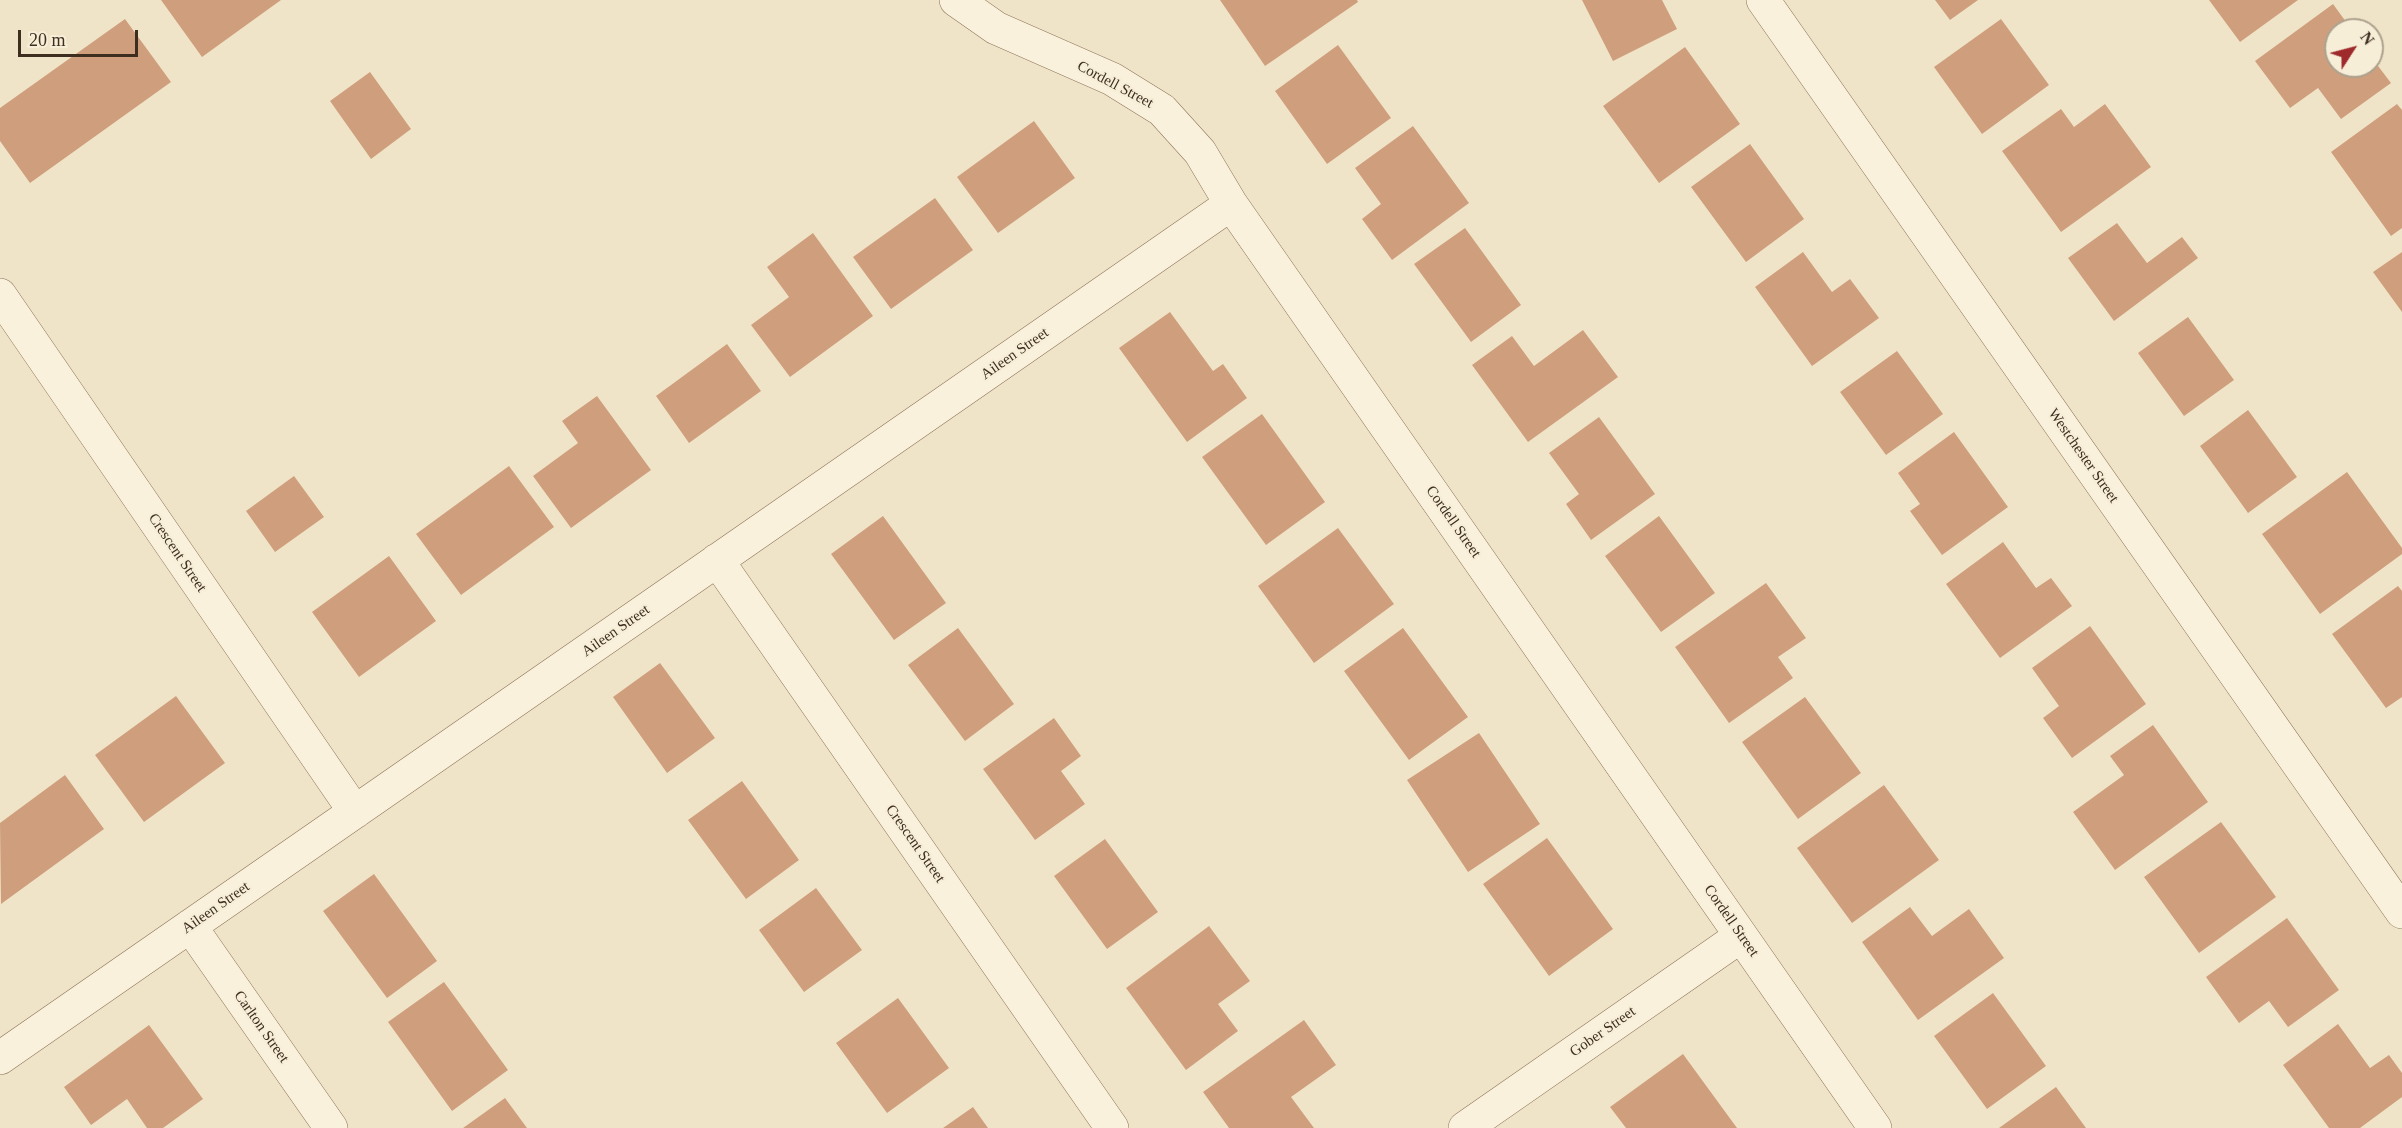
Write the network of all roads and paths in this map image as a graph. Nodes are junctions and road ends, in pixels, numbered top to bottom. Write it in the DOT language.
graph roads {
  1 [pos="957,0"];
  2 [pos="1763,0"];
  3 [pos="1231,204"];
  4 [pos="0,295"];
  5 [pos="717,561"];
  6 [pos="355,812"];
  7 [pos="2402,912"];
  8 [pos="190,926"];
  9 [pos="1742,936"];
  10 [pos="0,1058"];
  11 [pos="331,1128"];
  12 [pos="1112,1128"];
  13 [pos="1465,1128"];
  14 [pos="1875,1128"];
  1 -- 3 [label="street, Cordell Street"];
  2 -- 7 [label="street, Westchester Street"];
  3 -- 5 [label="street, Aileen Street"];
  3 -- 9 [label="street, Cordell Street"];
  4 -- 6 [label="street, Crescent Street"];
  5 -- 6 [label="street, Aileen Street"];
  5 -- 12 [label="street, Crescent Street"];
  6 -- 8 [label="street, Aileen Street"];
  8 -- 10 [label="street, Aileen Street"];
  8 -- 11 [label="street, Carlton Street"];
  9 -- 13 [label="street, Gober Street"];
  9 -- 14 [label="street, Cordell Street"];
}
